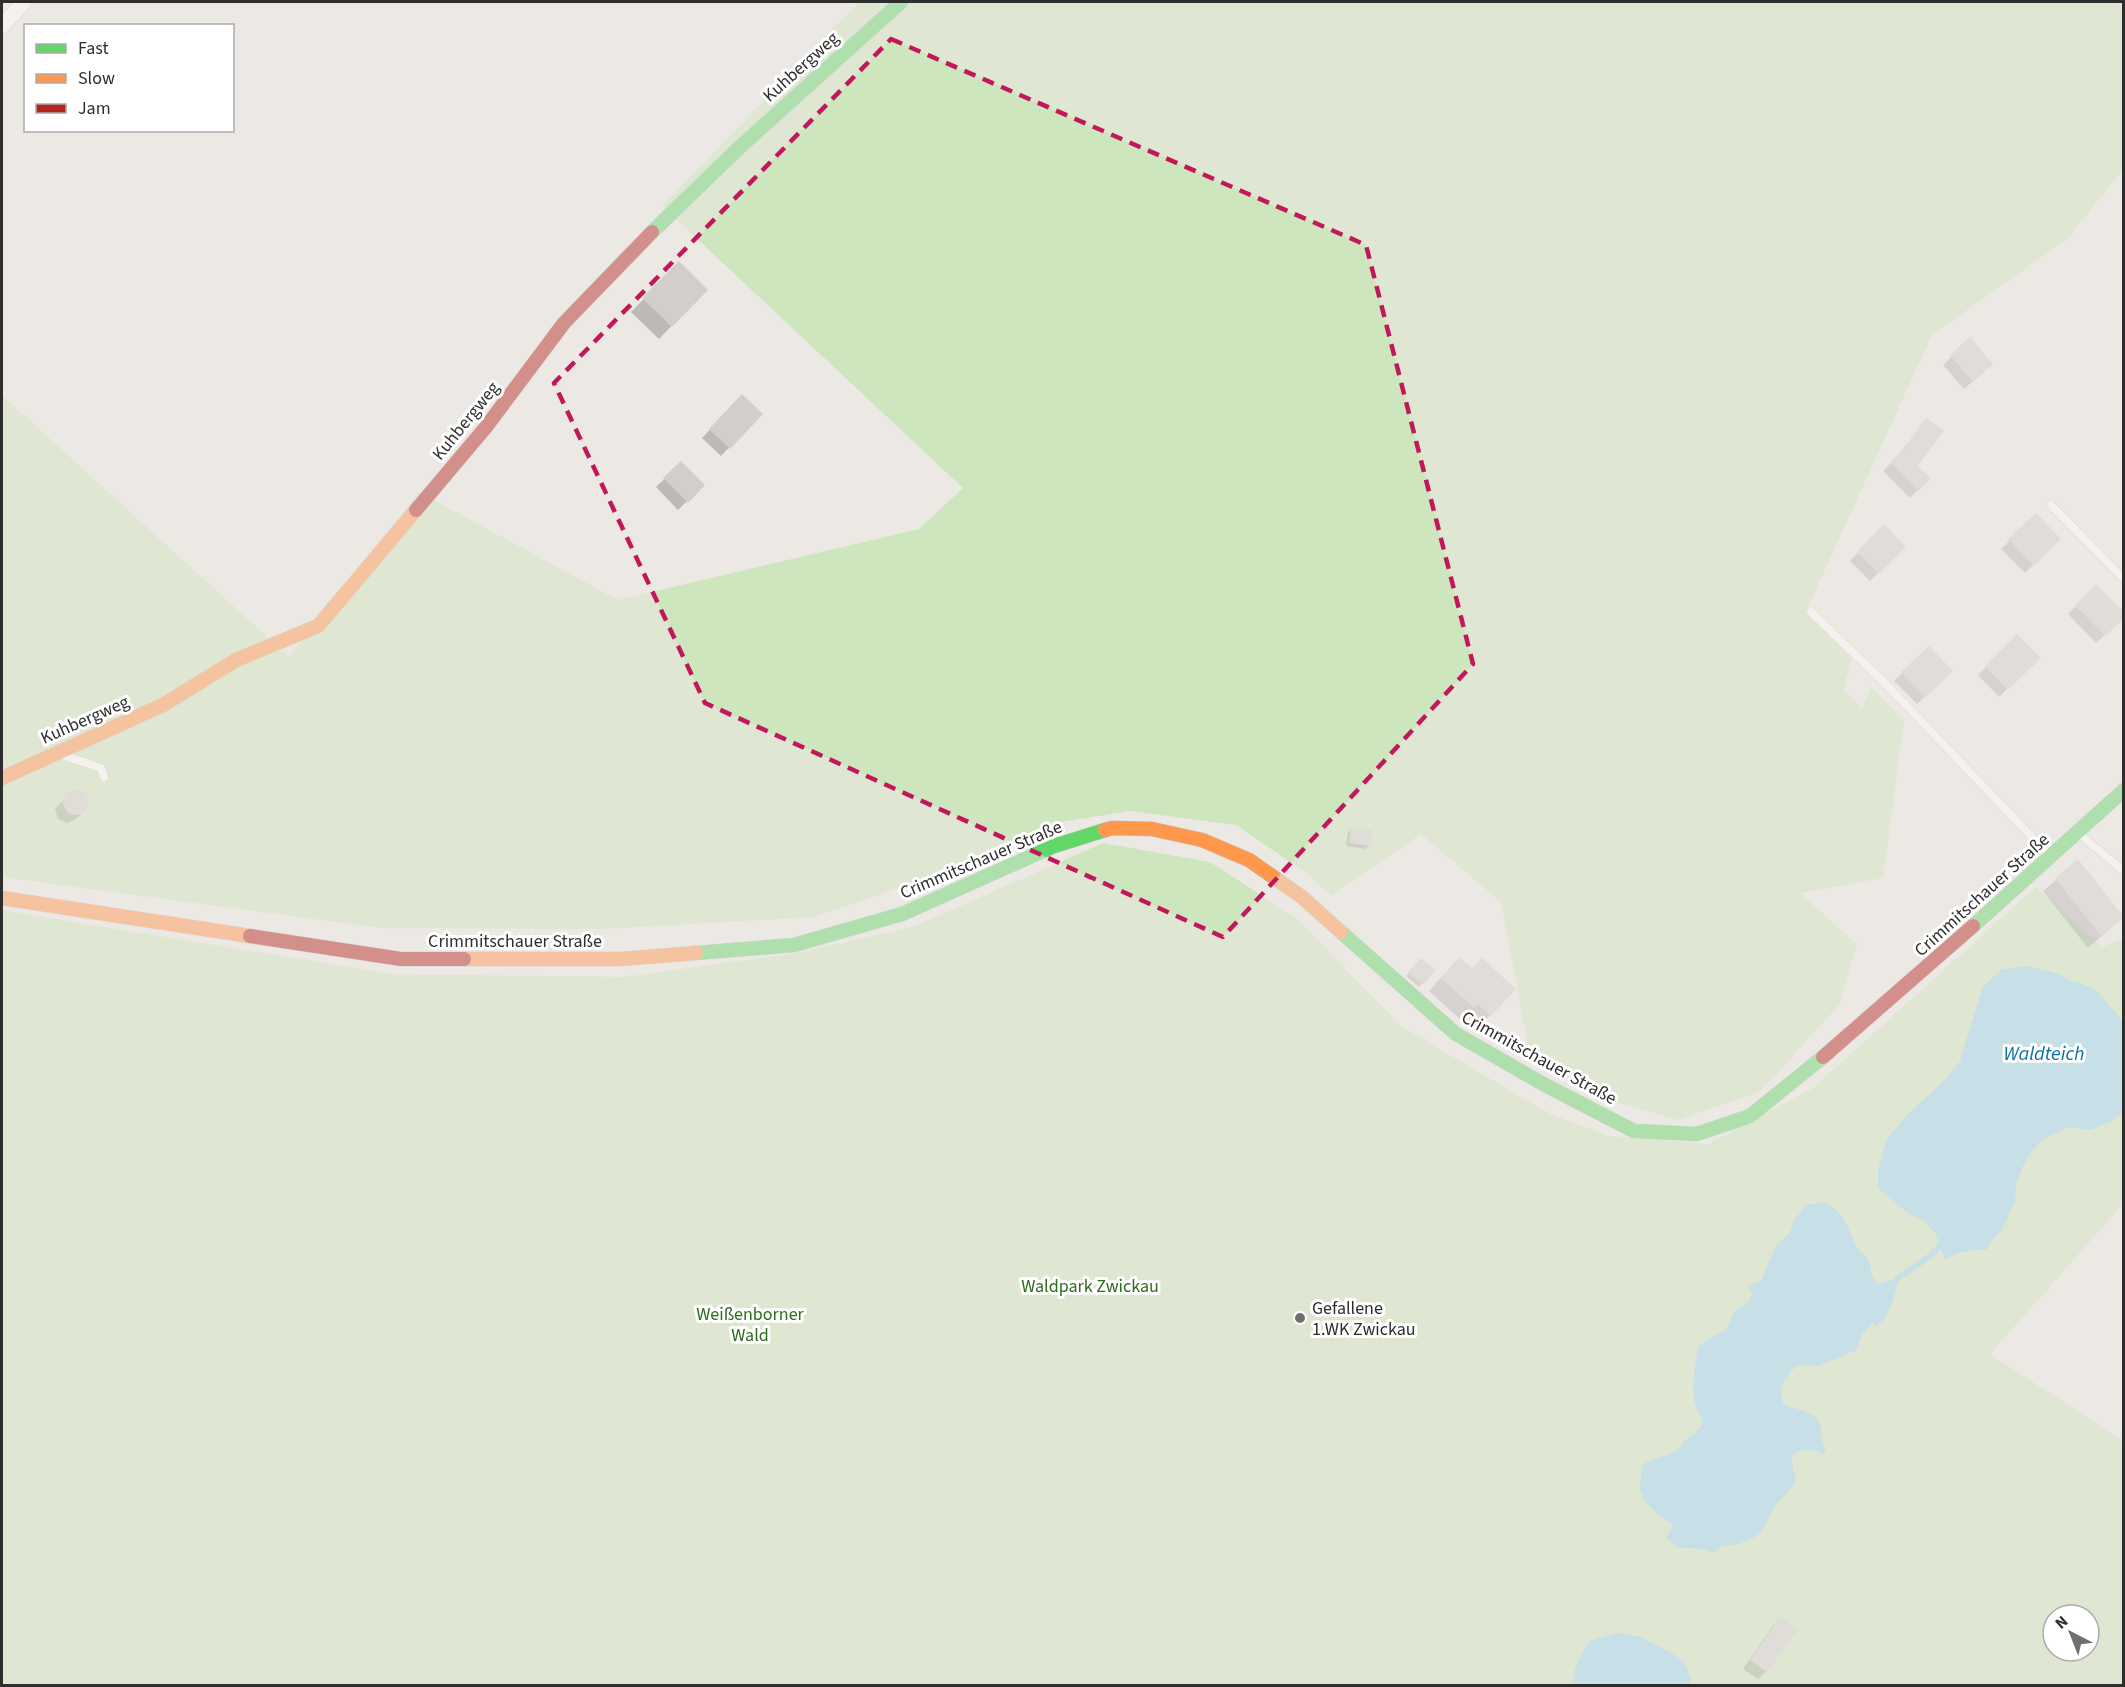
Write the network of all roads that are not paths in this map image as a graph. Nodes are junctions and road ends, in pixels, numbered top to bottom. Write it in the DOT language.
graph roads {
  1 [pos="24,2"];
  2 [pos="901,2"];
  3 [pos="2,26"];
  4 [pos="2051,505"];
  5 [pos="2124,579"];
  6 [pos="1811,612"];
  7 [pos="55,753"];
  8 [pos="104,777"];
  9 [pos="2,778"];
  10 [pos="2124,790"];
  11 [pos="2078,833"];
  12 [pos="2051,857"];
  13 [pos="2124,871"];
  14 [pos="2,898"];
  1 -- 3 [label="street"];
  2 -- 7 [label="main road, Kuhbergweg"];
  4 -- 5 [label="lane"];
  6 -- 12 [label="lane"];
  7 -- 8 [label="lane"];
  7 -- 9 [label="main road, Kuhbergweg"];
  10 -- 11 [label="main road, Crimmitschauer Straße"];
  11 -- 12 [label="main road, Crimmitschauer Straße"];
  11 -- 13 [label="lane"];
  12 -- 14 [label="main road, Crimmitschauer Straße"];
}
